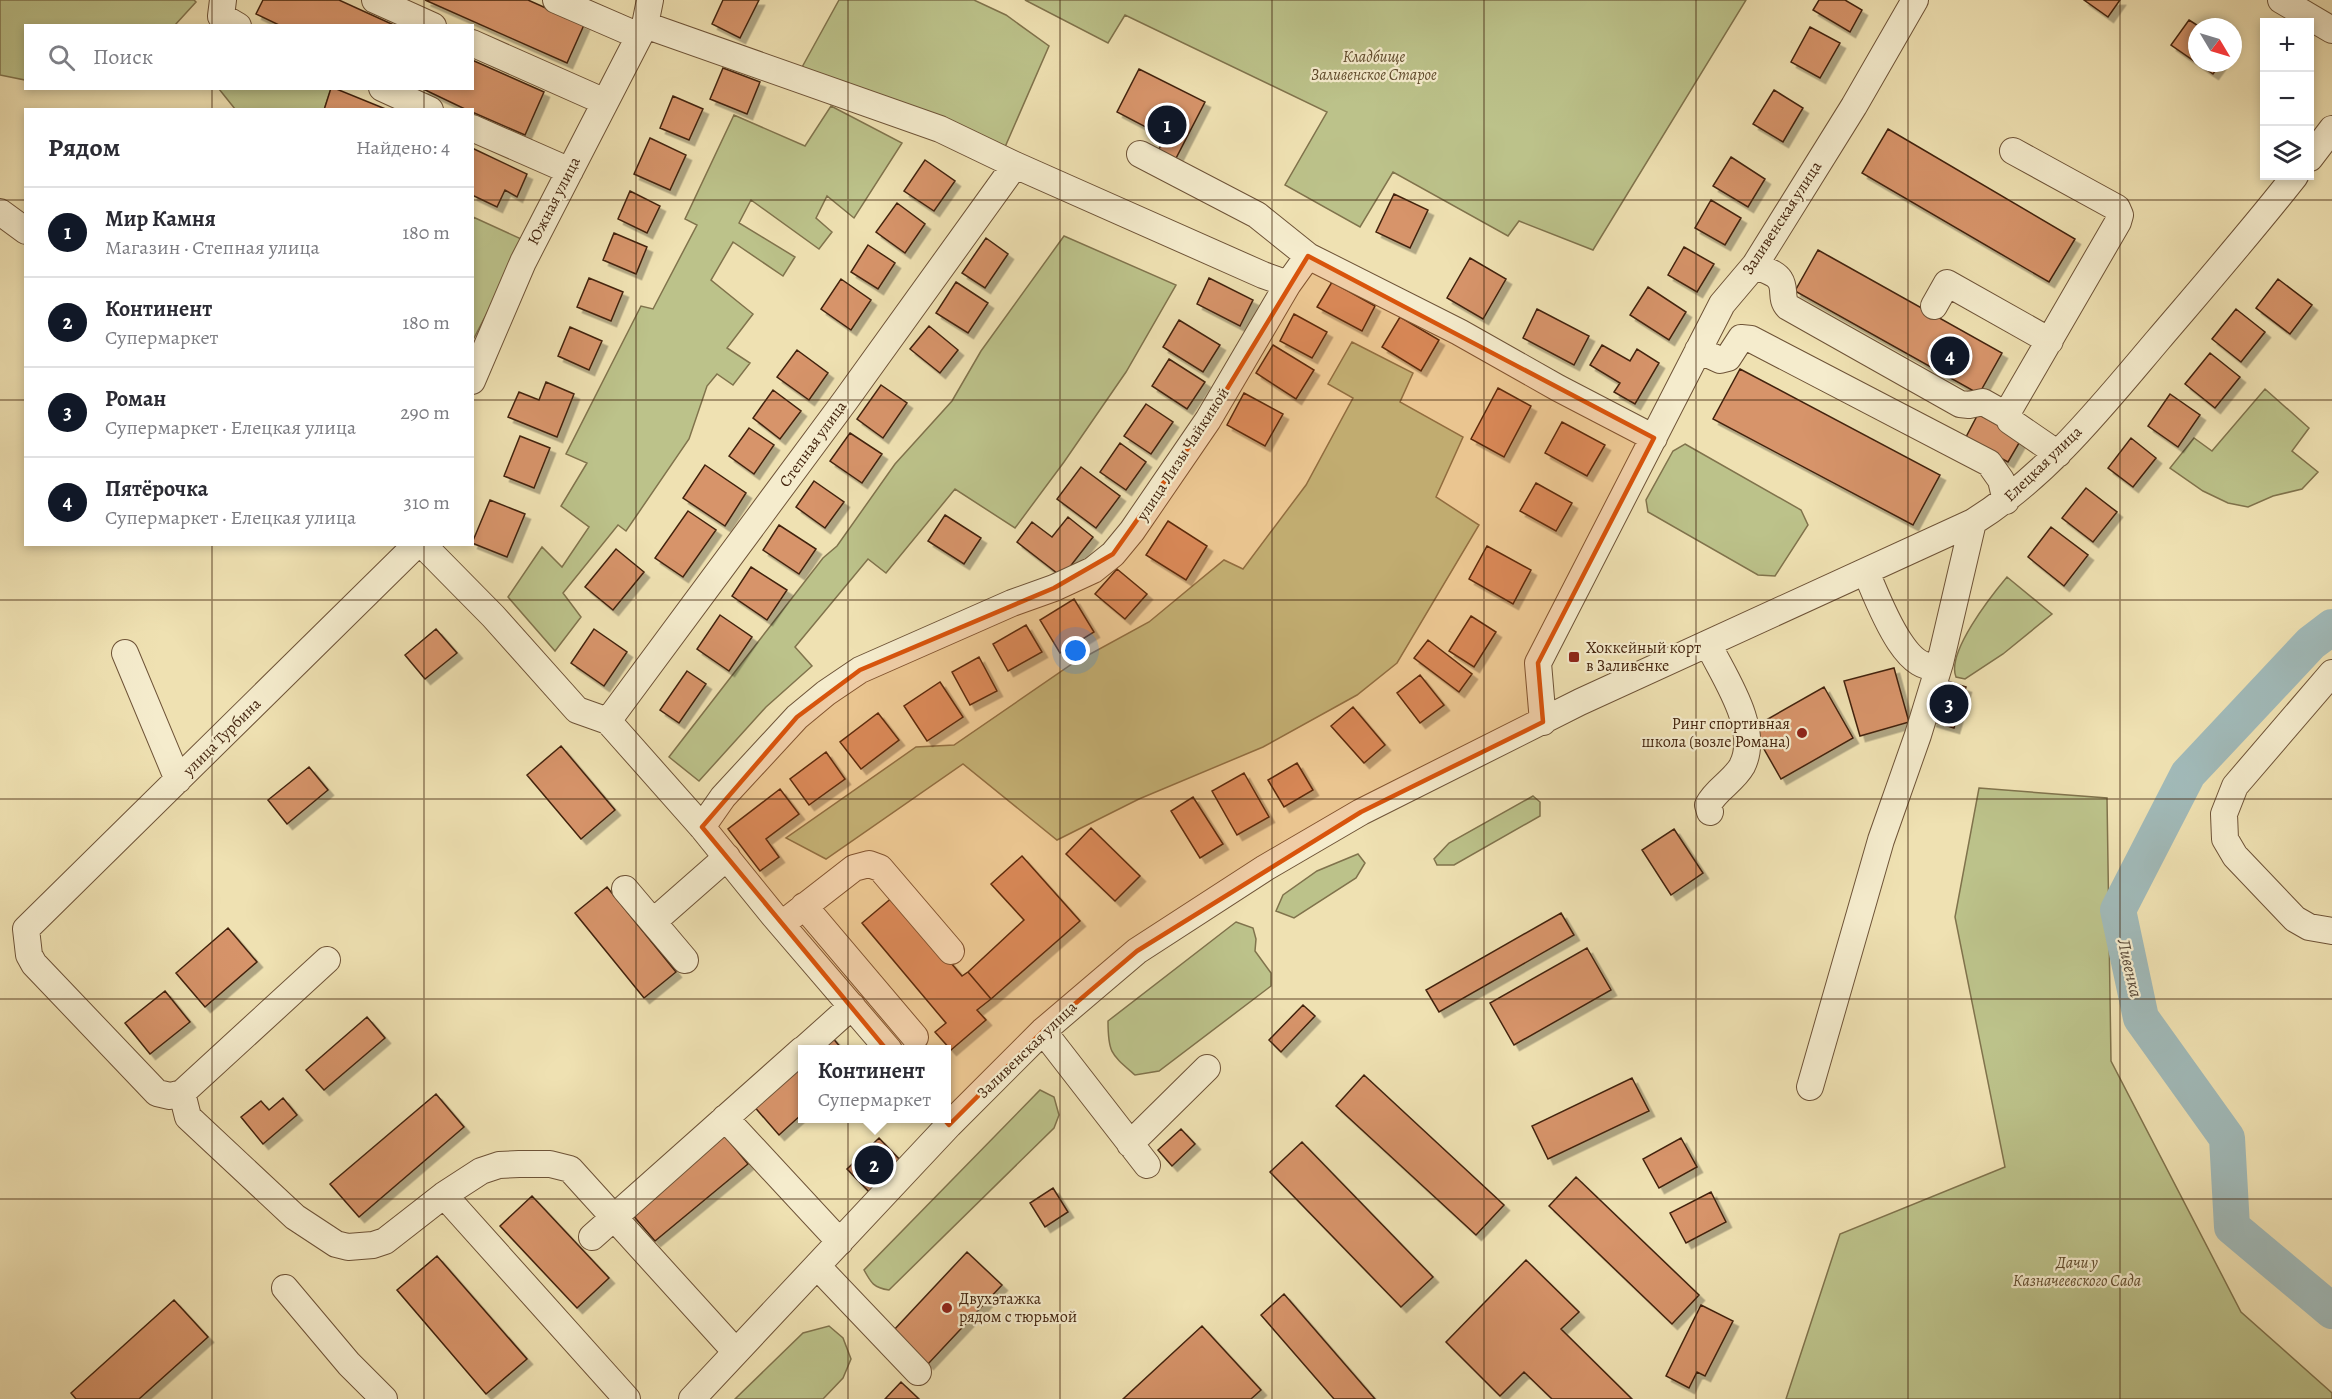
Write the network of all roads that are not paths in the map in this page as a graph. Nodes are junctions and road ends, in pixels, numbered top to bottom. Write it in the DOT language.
graph roads {
  1 [pos="223,0"];
  2 [pos="375,0"];
  3 [pos="556,0"];
  4 [pos="650,0"];
  5 [pos="1915,0"];
  6 [pos="2281,0"];
  7 [pos="235,24"];
  8 [pos="429,24"];
  9 [pos="2332,30"];
  10 [pos="642,31"];
  11 [pos="474,44"];
  12 [pos="386,90"];
  13 [pos="605,102"];
  14 [pos="426,108"];
  15 [pos="474,129"];
  16 [pos="2332,129"];
  17 [pos="2013,151"];
  18 [pos="2314,153"];
  19 [pos="1140,154"];
  20 [pos="1015,165"];
  21 [pos="570,171"];
  22 [pos="2292,180"];
  23 [pos="0,212"];
  24 [pos="24,230"];
  25 [pos="1308,256"];
  26 [pos="1755,265"];
  27 [pos="1288,284"];
  28 [pos="1934,306"];
  29 [pos="2050,341"];
  30 [pos="1698,350"];
  31 [pos="474,376"];
  32 [pos="2008,416"];
  33 [pos="1654,438"];
  34 [pos="2058,454"];
  35 [pos="2006,501"];
  36 [pos="1973,522"];
  37 [pos="415,546"];
  38 [pos="424,546"];
  39 [pos="1866,572"];
  40 [pos="1708,644"];
  41 [pos="124,652"];
  42 [pos="1940,663"];
  43 [pos="2332,673"];
  44 [pos="608,721"];
  45 [pos="1543,722"];
  46 [pos="178,780"];
  47 [pos="1710,812"];
  48 [pos="702,827"];
  49 [pos="727,857"];
  50 [pos="625,889"];
  51 [pos="804,906"];
  52 [pos="653,922"];
  53 [pos="782,924"];
  54 [pos="2332,931"];
  55 [pos="951,951"];
  56 [pos="327,960"];
  57 [pos="685,960"];
  58 [pos="852,1006"];
  59 [pos="1043,1031"];
  60 [pos="915,1037"];
  61 [pos="808,1045"];
  62 [pos="885,1045"];
  63 [pos="798,1053"];
  64 [pos="1207,1068"];
  65 [pos="1810,1087"];
  66 [pos="176,1101"];
  67 [pos="951,1117"];
  68 [pos="724,1118"];
  69 [pos="945,1123"];
  70 [pos="1130,1144"];
  71 [pos="1147,1166"];
  72 [pos="444,1195"];
  73 [pos="614,1216"];
  74 [pos="592,1237"];
  75 [pos="840,1242"];
  76 [pos="817,1266"];
  77 [pos="285,1288"];
  78 [pos="736,1352"];
  79 [pos="918,1372"];
  80 [pos="384,1399"];
  81 [pos="627,1399"];
  82 [pos="692,1399"];
  1 -- 7 [label="street"];
  2 -- 8 [label="street"];
  3 -- 10 [label="street"];
  4 -- 10 [label="street, Южная улица"];
  5 -- 26 [label="street, Заливенская улица"];
  6 -- 9 [label="street"];
  10 -- 13 [label="street, Южная улица"];
  10 -- 20 [label="street"];
  11 -- 13 [label="street"];
  12 -- 14 [label="street"];
  13 -- 21 [label="street, Южная улица"];
  15 -- 21 [label="street"];
  16 -- 18 [label="street"];
  17 -- 29 [label="street"];
  19 -- 25 [label="street"];
  20 -- 27 [label="street"];
  20 -- 44 [label="street, Степная улица"];
  21 -- 31 [label="street, Южная улица"];
  22 -- 34 [label="street, Елецкая улица"];
  23 -- 24 [label="street"];
  25 -- 27 [label="street, улица Лизы Чайкиной"];
  25 -- 33 [label="street"];
  26 -- 30 [label="street, Заливенская улица"];
  26 -- 32 [label="street"];
  27 -- 48 [label="street, улица Лизы Чайкиной"];
  28 -- 29 [label="street"];
  29 -- 32 [label="street"];
  30 -- 33 [label="street, Заливенская улица"];
  30 -- 35 [label="street"];
  32 -- 34 [label="street"];
  33 -- 45 [label="street, Заливенская улица"];
  34 -- 35 [label="street, Елецкая улица"];
  35 -- 36 [label="street, Елецкая улица"];
  36 -- 39 [label="street, Елецкая улица"];
  36 -- 42 [label="street"];
  37 -- 46 [label="street, улица Турбина"];
  38 -- 44 [label="street"];
  39 -- 40 [label="street, Елецкая улица"];
  39 -- 42 [label="street"];
  40 -- 45 [label="street, Елецкая улица"];
  40 -- 47 [label="street"];
  41 -- 46 [label="street"];
  42 -- 65 [label="street"];
  43 -- 54 [label="street"];
  44 -- 48 [label="street"];
  45 -- 59 [label="street, Заливенская улица"];
  46 -- 66 [label="street, улица Турбина"];
  48 -- 49 [label="street"];
  49 -- 52 [label="street"];
  49 -- 53 [label="street"];
  50 -- 52 [label="street"];
  51 -- 53 [label="street"];
  51 -- 55 [label="street"];
  51 -- 60 [label="street"];
  52 -- 57 [label="street"];
  53 -- 58 [label="street"];
  56 -- 66 [label="street"];
  58 -- 61 [label="street"];
  58 -- 62 [label="street"];
  59 -- 67 [label="street, Заливенская улица"];
  59 -- 70 [label="street"];
  63 -- 68 [label="street"];
  64 -- 70 [label="street"];
  66 -- 72 [label="street"];
  68 -- 73 [label="street"];
  68 -- 75 [label="street"];
  69 -- 75 [label="street, Заливенская улица"];
  70 -- 71 [label="street"];
  72 -- 73 [label="street"];
  72 -- 81 [label="street"];
  73 -- 74 [label="street"];
  73 -- 78 [label="street"];
  75 -- 76 [label="street, Заливенская улица"];
  76 -- 78 [label="street, Заливенская улица"];
  76 -- 79 [label="street"];
  77 -- 80 [label="street"];
  78 -- 82 [label="street, Заливенская улица"];
}
